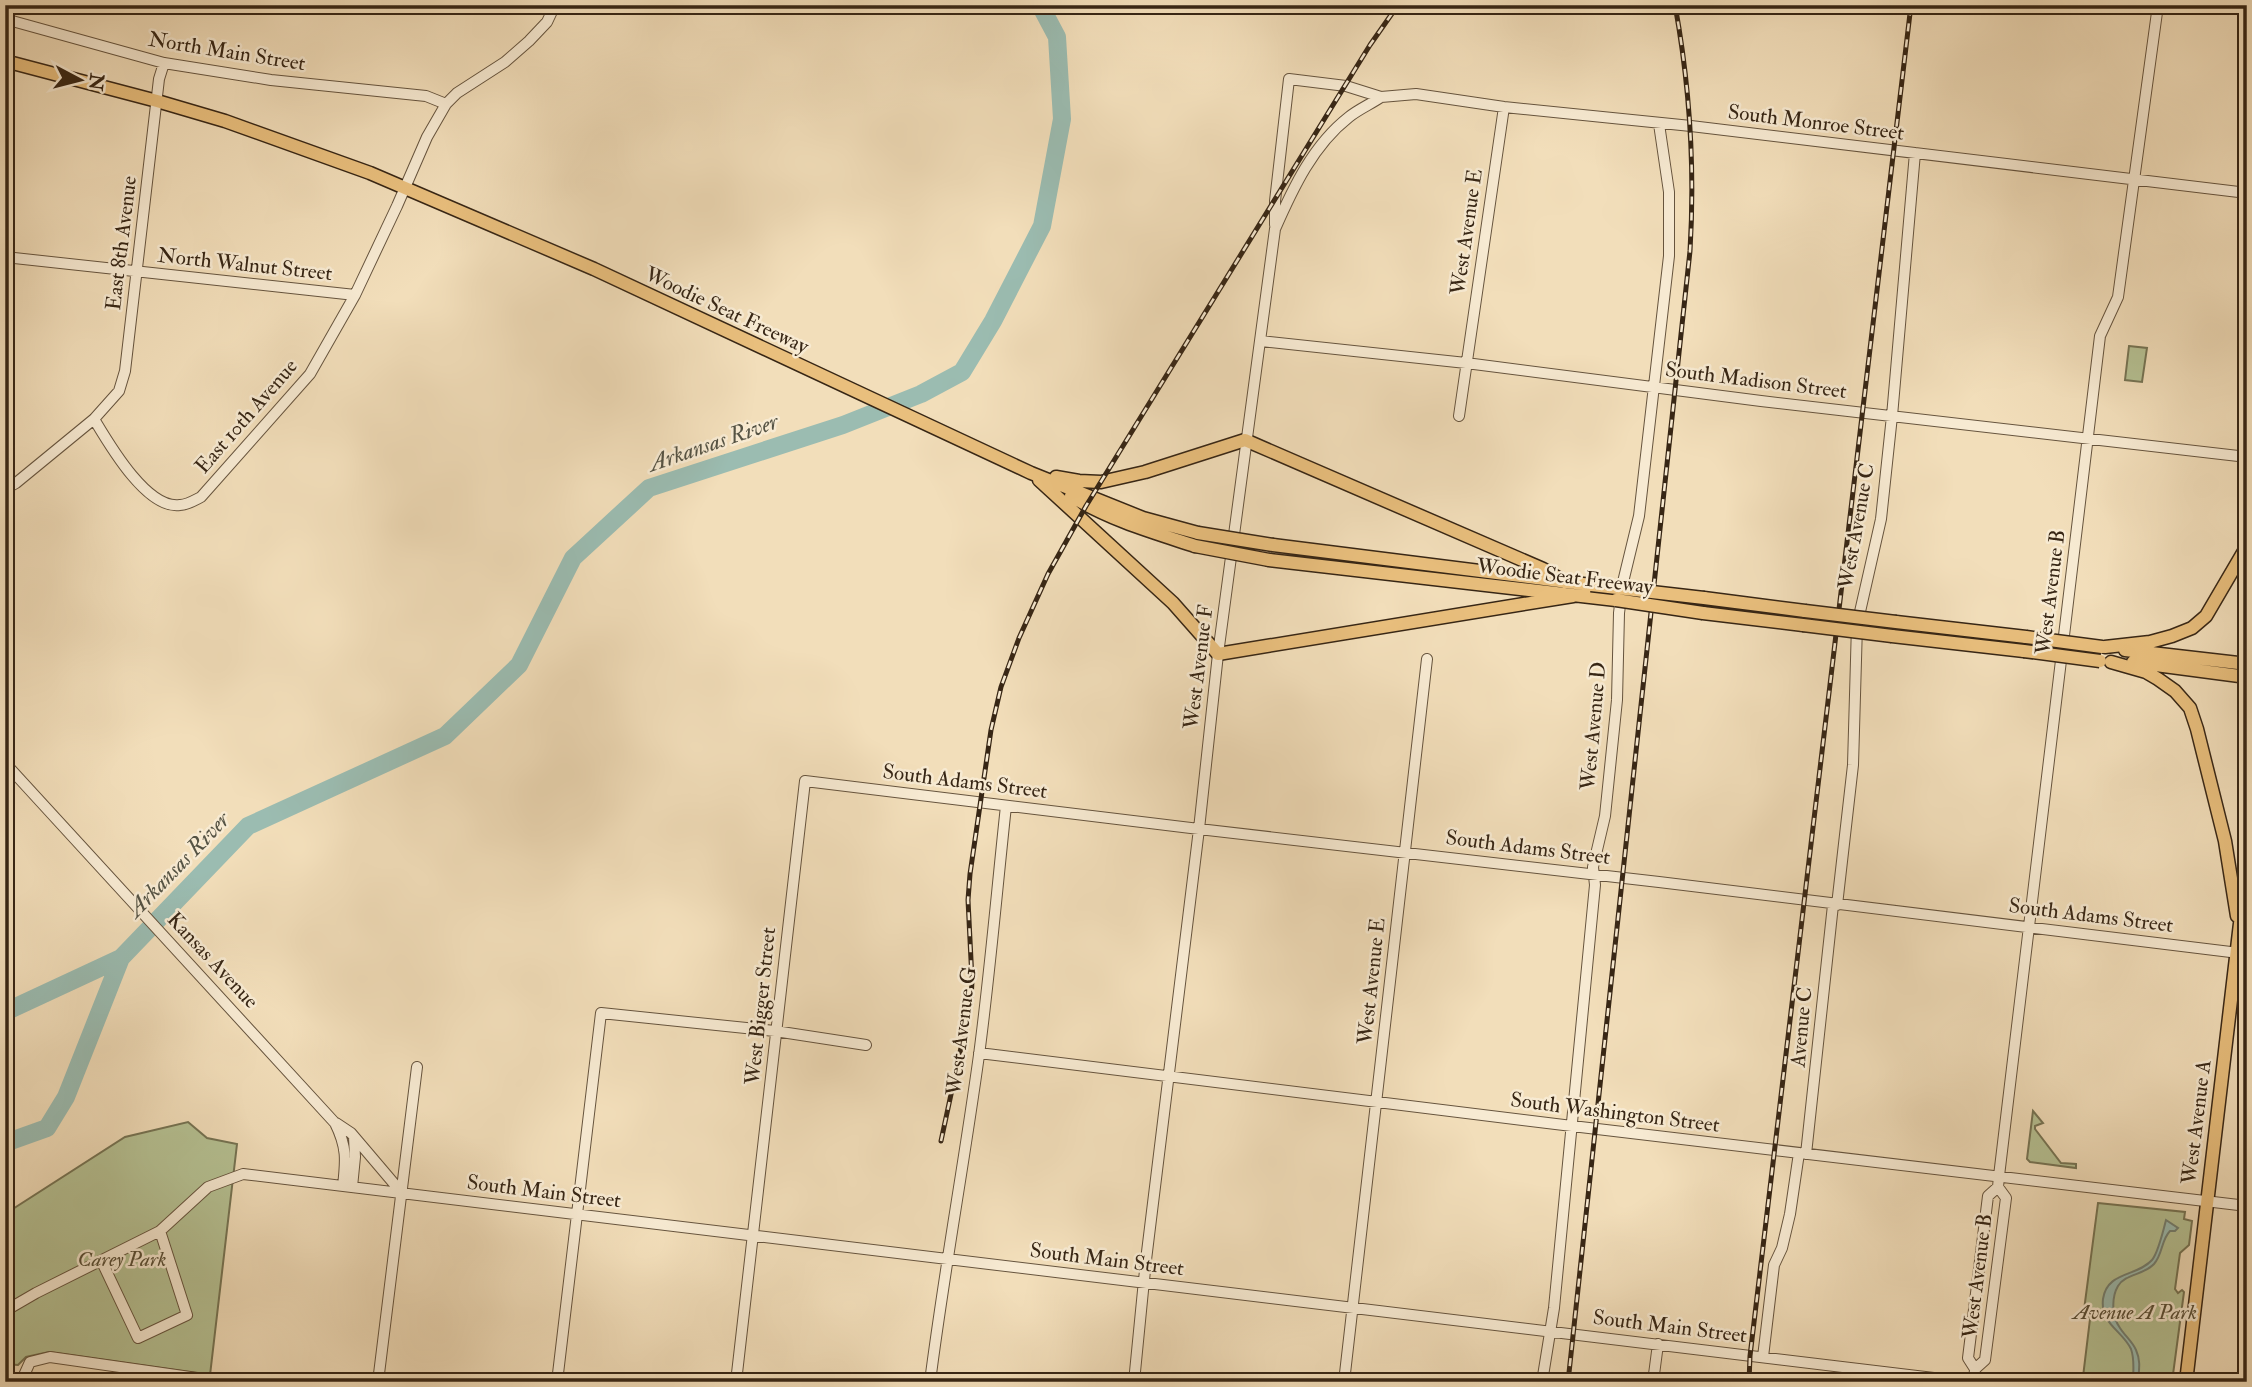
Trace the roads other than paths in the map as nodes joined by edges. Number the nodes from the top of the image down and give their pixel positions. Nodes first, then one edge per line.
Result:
1 (555, 5) edge
2 (2158, 5) edge
3 (5, 19) edge
4 (5, 61) edge
5 (164, 63) junction
6 (1381, 97) junction
7 (157, 101) junction
8 (446, 104) junction
9 (1504, 107) junction
10 (1659, 124) junction
11 (1915, 153) junction
12 (2134, 178) junction
13 (405, 188) junction
14 (2247, 193) edge
15 (1275, 229) junction
16 (5, 257) edge
17 (136, 273) junction
18 (355, 295) junction
19 (1261, 341) junction
20 (1466, 363) junction
21 (1655, 388) junction
22 (1459, 416) dead end
23 (1892, 416) junction
24 (94, 419) junction
25 (2088, 438) junction
26 (1245, 440) junction
27 (2247, 457) edge
28 (1031, 473) junction
29 (5, 489) edge
30 (1197, 539) junction
31 (2247, 546) edge
32 (1565, 582) junction
33 (1591, 591) junction
34 (1573, 596) junction
35 (2103, 647) junction
36 (1218, 654) junction
37 (1427, 659) dead end
38 (2105, 661) junction
39 (2247, 664) edge
40 (2232, 668) junction
41 (2247, 677) edge
42 (7, 764) edge
43 (805, 781) joint
44 (1006, 806) junction
45 (1199, 829) junction
46 (1404, 852) junction
47 (2247, 868) edge
48 (1594, 875) junction
49 (2246, 900) edge
50 (1835, 905) junction
51 (2029, 927) junction
52 (2239, 932) junction
53 (2242, 953) edge
54 (775, 1031) junction
55 (866, 1045) dead end
56 (979, 1053) junction
57 (417, 1068) dead end
58 (1169, 1076) junction
59 (1376, 1102) junction
60 (335, 1123) junction
61 (1572, 1126) junction
62 (354, 1137) junction
63 (1803, 1153) junction
64 (1999, 1176) junction
65 (347, 1187) junction
66 (1998, 1187) junction
67 (402, 1194) junction
68 (2206, 1201) junction
69 (2247, 1206) edge
70 (577, 1214) junction
71 (160, 1231) junction
72 (753, 1236) junction
73 (948, 1260) junction
74 (102, 1262) junction
75 (1144, 1283) junction
76 (1353, 1307) junction
77 (5, 1311) edge
78 (1550, 1331) junction
79 (1658, 1345) junction
80 (1763, 1357) junction
81 (1975, 1369) junction
82 (199, 1380) edge
83 (21, 1382) edge
84 (225, 1382) edge
85 (378, 1382) edge
86 (557, 1382) edge
87 (736, 1382) edge
88 (930, 1382) edge
89 (1134, 1382) edge
90 (1344, 1382) edge
91 (1542, 1382) edge
92 (1653, 1382) edge
93 (1967, 1382) edge
94 (1974, 1382) edge
95 (2186, 1382) edge

1 - 8 street
2 - 12 street, West Avenue B
3 - 5 street, North Main Street
4 - 7 main road
5 - 7 street, East 8th Avenue
5 - 8 street, North Main Street
6 - 9 street, South Monroe Street
6 - 15 street, West Avenue F
6 - 15 street
7 - 13 main road
7 - 17 street, East 8th Avenue
8 - 13 street, East 10th Avenue
9 - 10 street, South Monroe Street
9 - 20 street, West Avenue E
10 - 11 street, South Monroe Street
10 - 21 street, West Avenue D
11 - 12 street, South Monroe Street
11 - 23 street, West Avenue C
12 - 14 street, South Monroe Street
12 - 25 street, West Avenue B
13 - 18 street, East 10th Avenue
13 - 28 main road, Woodie Seat Freeway
15 - 19 street, West Avenue F
16 - 17 street, North Walnut Street
17 - 18 street, North Walnut Street
17 - 24 street, East 8th Avenue
18 - 24 street, East 10th Avenue
19 - 20 street, South Madison Street
19 - 26 street, West Avenue F
20 - 21 street, South Madison Street
20 - 22 street, West Avenue E
21 - 23 street, South Madison Street
21 - 48 street, West Avenue D
23 - 25 street, South Madison Street
23 - 50 street, West Avenue C
24 - 29 street, East 8th Avenue
25 - 27 street, South Madison Street
25 - 51 street, West Avenue B
26 - 28 main road
26 - 32 main road
26 - 36 street, West Avenue F
28 - 30 main road, Woodie Seat Freeway
28 - 36 main road
30 - 32 main road, Woodie Seat Freeway, bridge
30 - 34 main road, Woodie Seat Freeway, bridge
31 - 35 main road
32 - 33 main road, Woodie Seat Freeway
33 - 34 main road, Woodie Seat Freeway
33 - 35 main road, Woodie Seat Freeway, bridge
33 - 38 main road, Woodie Seat Freeway, bridge
34 - 36 main road
35 - 40 main road
36 - 45 street, West Avenue F
37 - 46 street, West Avenue E
38 - 40 main road
38 - 52 main road
39 - 40 main road
40 - 41 main road
42 - 60 street, Kansas Avenue
43 - 44 street, South Adams Street
43 - 54 street, West Bigger Street
44 - 45 street, South Adams Street
44 - 56 street, West Avenue G
45 - 46 street, South Adams Street
45 - 58 street, West Avenue F
46 - 48 street, South Adams Street
46 - 59 street, West Avenue E
47 - 49 street, West Avenue A
48 - 50 street, South Adams Street
48 - 61 street, West Avenue D
49 - 52 main road, West Avenue A
50 - 51 street, South Adams Street
50 - 63 street, Avenue C
51 - 53 street, South Adams Street
51 - 64 street, West Avenue B
52 - 53 main road, West Avenue A
53 - 68 main road, West Avenue A
54 - 55 street
54 - 70 street
54 - 72 street, West Bigger Street
56 - 58 street, South Washington Street
56 - 73 street, West Avenue G
57 - 67 street
58 - 59 street, South Washington Street
58 - 75 street, West Avenue F
59 - 61 street, South Washington Street
59 - 76 street, West Avenue E
60 - 62 street
60 - 65 street
61 - 63 street, South Washington Street
61 - 78 street, West Avenue D
62 - 65 street
62 - 67 street
63 - 64 street, South Washington Street
63 - 80 street, Avenue C
64 - 66 street, West Avenue B
64 - 68 street, South Washington Street
65 - 67 street, South Main Street
65 - 71 street, South Main Street
66 - 81 street, West Avenue B
66 - 81 street, West Avenue B
67 - 70 street, South Main Street
67 - 85 street
68 - 69 street, South Washington Street
68 - 95 main road, West Avenue A
70 - 72 street, South Main Street
70 - 86 street
71 - 74 street
71 - 74 street
72 - 73 street, South Main Street
72 - 87 street, West Bigger Street
73 - 75 street, South Main Street
73 - 88 street, West Avenue G
74 - 77 street
75 - 76 street, South Main Street
75 - 89 street, West Avenue F
76 - 78 street, South Main Street
76 - 90 street, West Avenue E
78 - 79 street, South Main Street
78 - 91 street, West Avenue D
79 - 80 street, South Main Street
79 - 92 street
80 - 93 street, South Main Street
81 - 94 street, West Avenue B
82 - 83 street
82 - 84 street

